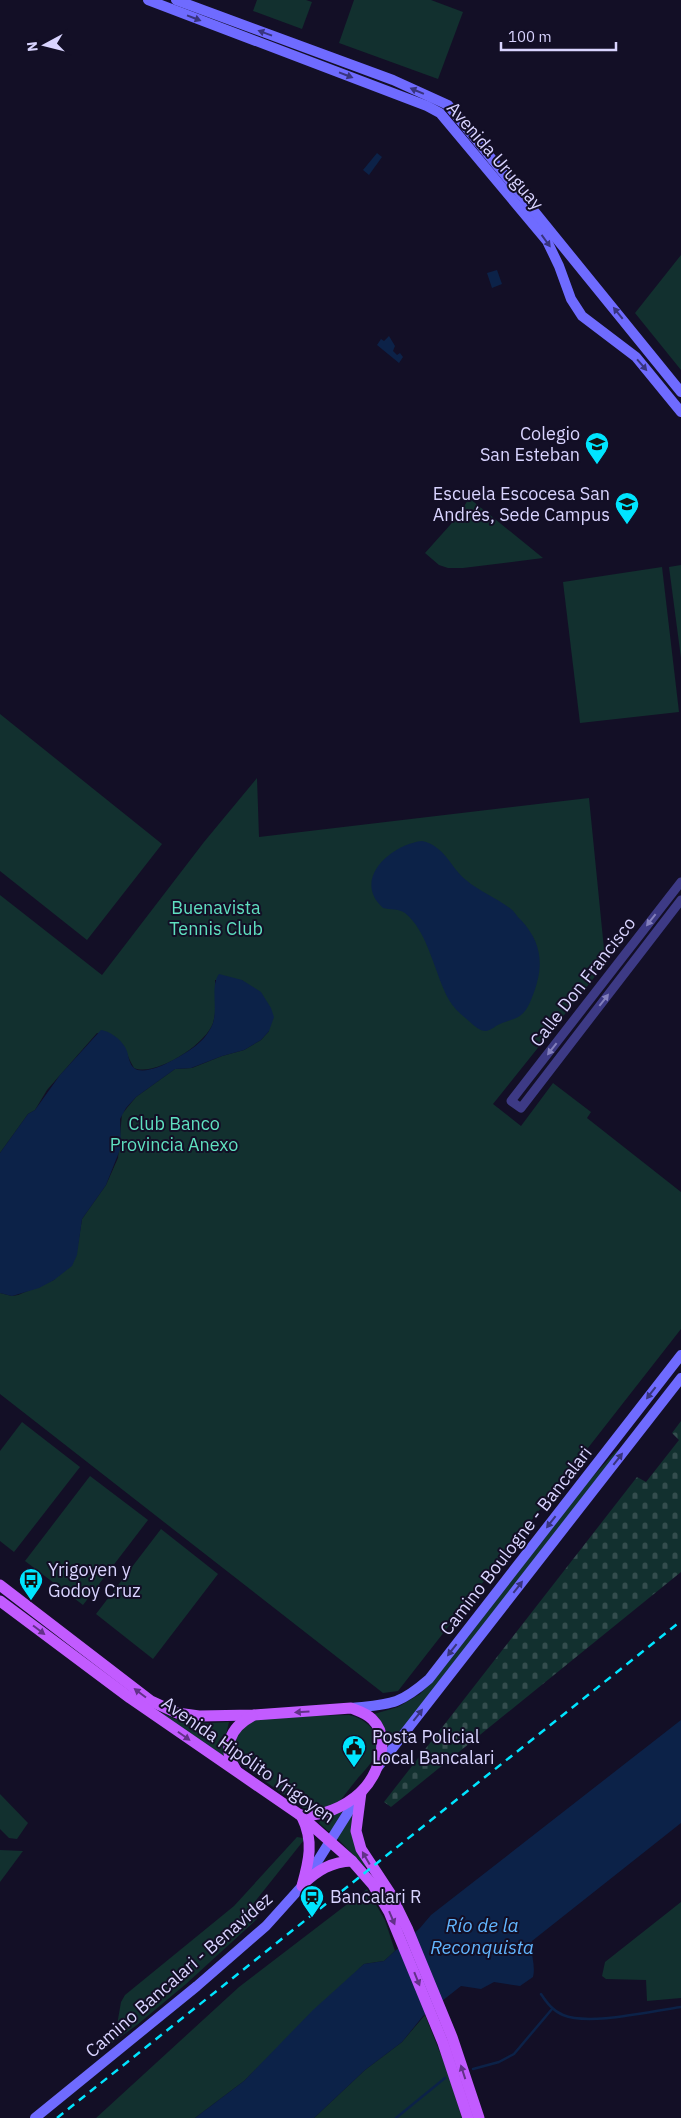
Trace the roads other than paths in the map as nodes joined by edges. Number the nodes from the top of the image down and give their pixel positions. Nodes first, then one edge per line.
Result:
1 (148, 0) edge
2 (176, 0) edge
3 (681, 392) edge
4 (681, 412) edge
5 (681, 882) edge
6 (681, 900) edge
7 (681, 1355) edge
8 (681, 1378) edge
9 (0, 1585) edge
10 (0, 1601) edge
11 (351, 1708) junction
12 (253, 1715) junction
13 (378, 1768) junction
14 (239, 1774) junction
15 (361, 1792) junction
16 (300, 1815) junction
17 (330, 1839) junction
18 (352, 1860) junction
19 (302, 1886) junction
20 (404, 1933) junction
21 (439, 2018) junction
22 (35, 2118) edge
23 (468, 2118) edge
24 (478, 2118) edge

1 -> 4 main road, Avenida Uruguay
3 -> 2 main road, Avenida Uruguay
5 -> 6 street, Calle Don Francisco
7 -> 11 main road, Camino Boulogne - Bancalari
13 -> 8 main road, Camino Boulogne - Bancalari
12 -> 9 main road, Avenida Hipólito Yrigoyen
10 -> 14 main road, Avenida Hipólito Yrigoyen
11 -> 12 main road
11 - 13 main road
12 - 14 main road
13 - 15 main road
14 - 16 main road, Avenida Hipólito Yrigoyen
15 - 16 main road
15 - 17 main road, Camino Bancalari - Benavídez
20 -> 15 main road, Avenida Hipólito Yrigoyen
16 - 17 main road, Avenida Hipólito Yrigoyen
16 - 19 main road
17 - 18 main road, Avenida Hipólito Yrigoyen
17 - 19 main road, Camino Bancalari - Benavídez
18 - 19 main road
18 -> 20 main road, Avenida Hipólito Yrigoyen
19 - 22 main road, Camino Bancalari - Benavídez
20 - 21 main road, Avenida Hipólito Yrigoyen
21 - 23 main road
24 -> 21 main road

